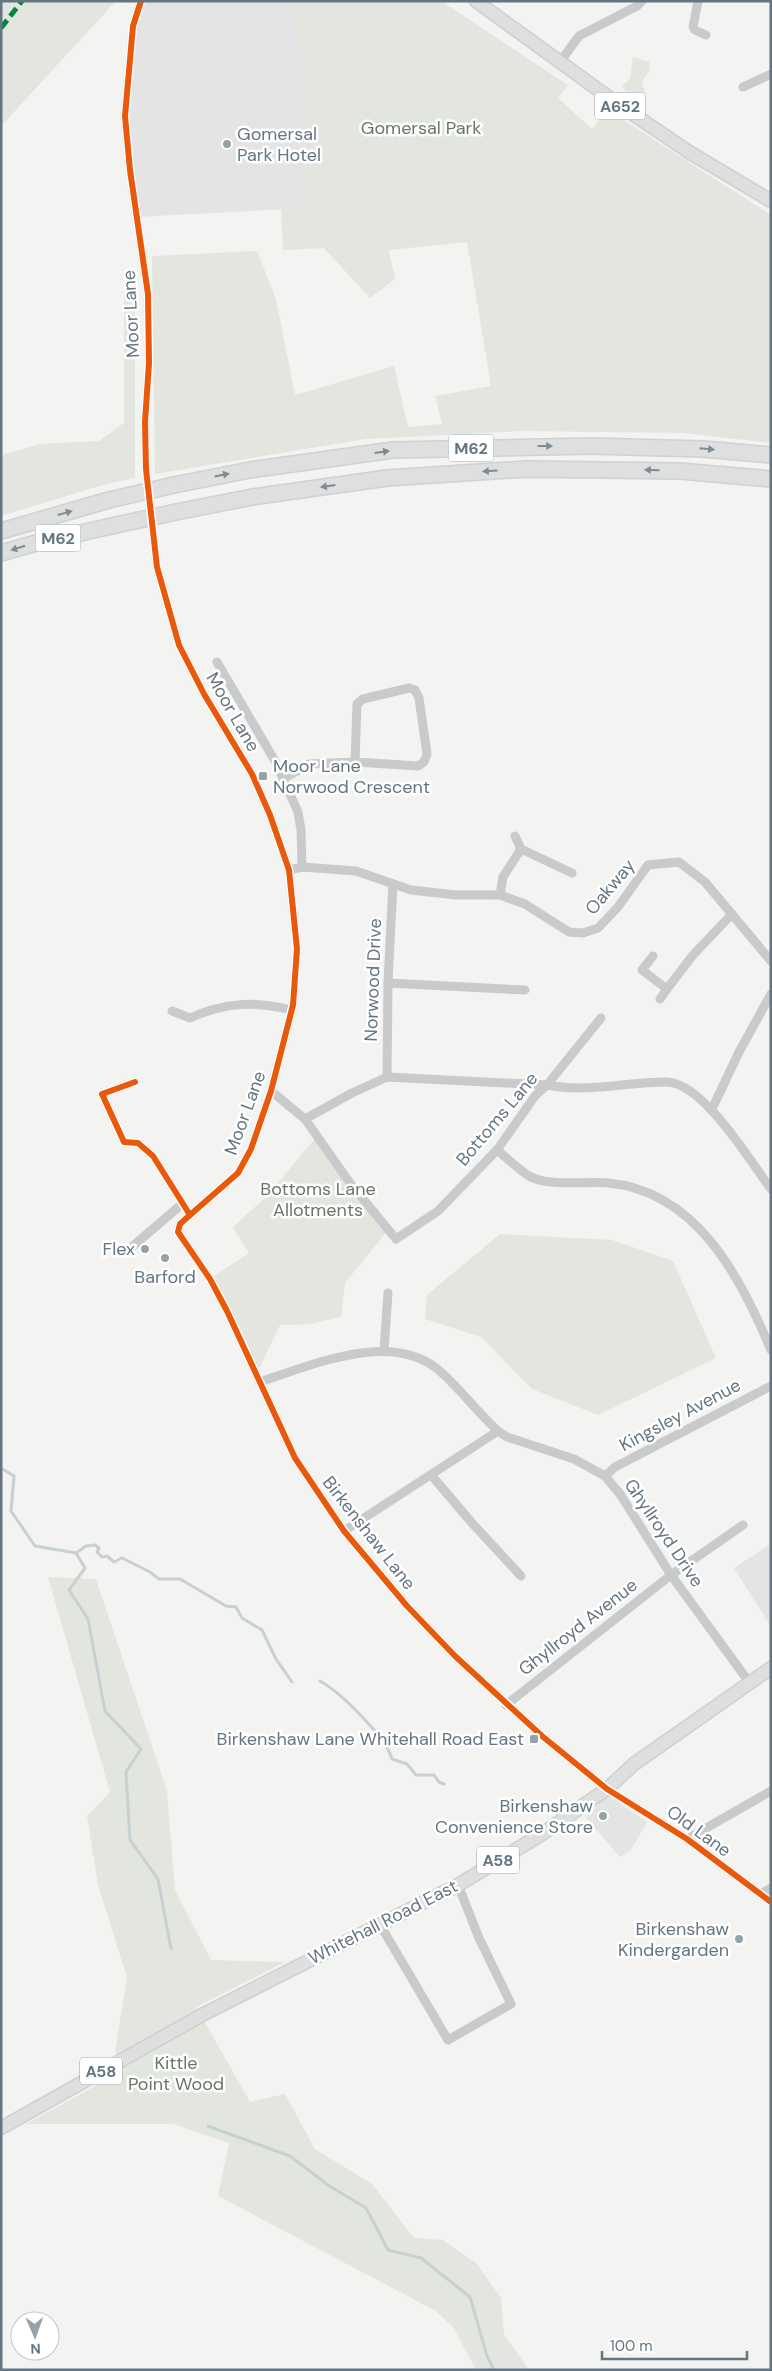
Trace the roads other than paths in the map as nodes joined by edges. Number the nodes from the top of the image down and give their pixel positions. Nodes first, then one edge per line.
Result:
1 (141, 1) edge
2 (476, 1) edge
3 (642, 1) edge
4 (698, 1) edge
5 (706, 35) dead end
6 (560, 62) junction
7 (771, 74) edge
8 (743, 86) dead end
9 (771, 201) edge
10 (771, 456) edge
11 (771, 479) edge
12 (1, 531) edge
13 (1, 553) edge
14 (218, 662) dead end
15 (355, 762) junction
16 (283, 779) junction
17 (515, 836) dead end
18 (521, 849) junction
19 (302, 866) junction
20 (289, 870) junction
21 (572, 873) dead end
22 (393, 884) junction
23 (500, 895) junction
24 (732, 914) junction
25 (653, 956) dead end
26 (771, 961) edge
27 (388, 983) junction
28 (667, 989) junction
29 (525, 990) dead end
30 (771, 994) edge
31 (660, 1000) dead end
32 (292, 1010) junction
33 (172, 1011) dead end
34 (601, 1018) dead end
35 (387, 1077) junction
36 (135, 1082) dead end
37 (547, 1085) junction
38 (271, 1091) junction
39 (712, 1109) junction
40 (305, 1119) junction
41 (497, 1150) junction
42 (771, 1189) edge
43 (182, 1204) junction
44 (190, 1215) junction
45 (126, 1252) dead end
46 (388, 1293) dead end
47 (384, 1350) junction
48 (771, 1350) edge
49 (259, 1382) junction
50 (771, 1386) edge
51 (498, 1431) junction
52 (432, 1476) junction
53 (605, 1476) junction
54 (743, 1525) dead end
55 (344, 1531) junction
56 (671, 1575) junction
57 (521, 1576) dead end
58 (771, 1668) edge
59 (749, 1682) junction
60 (506, 1705) junction
61 (607, 1789) junction
62 (771, 1791) edge
63 (687, 1840) junction
64 (458, 1885) junction
65 (771, 1888) edge
66 (761, 1894) junction
67 (771, 1902) edge
68 (379, 1923) junction
69 (1, 2128) edge

1 - 20 street, Moor Lane
2 - 6 main road, A652
3 - 6 street
4 - 5 street
6 - 9 main road, A652
7 - 8 street
12 -> 10 highway, M62, bridge
11 -> 13 highway, M62, bridge
14 - 16 street, Moor Lane
15 - 15 street
15 - 16 street
16 - 19 street, Moor Lane
17 - 18 street
18 - 21 street
18 - 23 street
19 - 20 street
19 - 22 street, Oakway
20 - 32 street, Moor Lane
22 - 23 street, Oakway
22 - 27 street, Norwood Drive
23 - 24 street, Oakway
24 - 26 street, Oakway
24 - 28 street
25 - 28 street
27 - 29 street
27 - 35 street, Norwood Drive
28 - 31 street
30 - 39 street
32 - 33 street
32 - 38 street, Moor Lane
34 - 37 street, Bottoms Lane
35 - 37 street
35 - 40 street
36 - 43 street
37 - 39 street
37 - 41 street, Bottoms Lane
38 - 40 street, Bottoms Lane
38 - 44 street, Moor Lane
39 - 42 street
40 - 41 street, Bottoms Lane
41 - 48 street
43 - 44 street
43 - 45 street
44 - 49 street, Birkenshaw Lane
46 - 47 street
47 - 49 street
47 - 51 street
49 - 55 street, Birkenshaw Lane
50 - 53 street, Kingsley Avenue
51 - 52 street
51 - 53 street, Ghyllroyd Drive
52 - 55 street
52 - 57 street
53 - 56 street, Ghyllroyd Drive
54 - 56 street, Ghyllroyd Avenue
55 - 60 street, Birkenshaw Lane
56 - 59 street, Ghyllroyd Drive
56 - 60 street, Ghyllroyd Avenue
58 - 59 main road, Whitehall Road East / A58
59 - 61 main road, Whitehall Road East / A58
60 - 61 street, Birkenshaw Lane
61 - 63 street, Old Lane
61 - 64 main road, Whitehall Road East / A58
62 - 63 street
63 - 66 street, Old Lane
64 - 68 main road, Whitehall Road East / A58
64 - 68 street
65 - 66 street
66 - 67 street, Old Lane
68 - 69 main road, Whitehall Road East / A58

